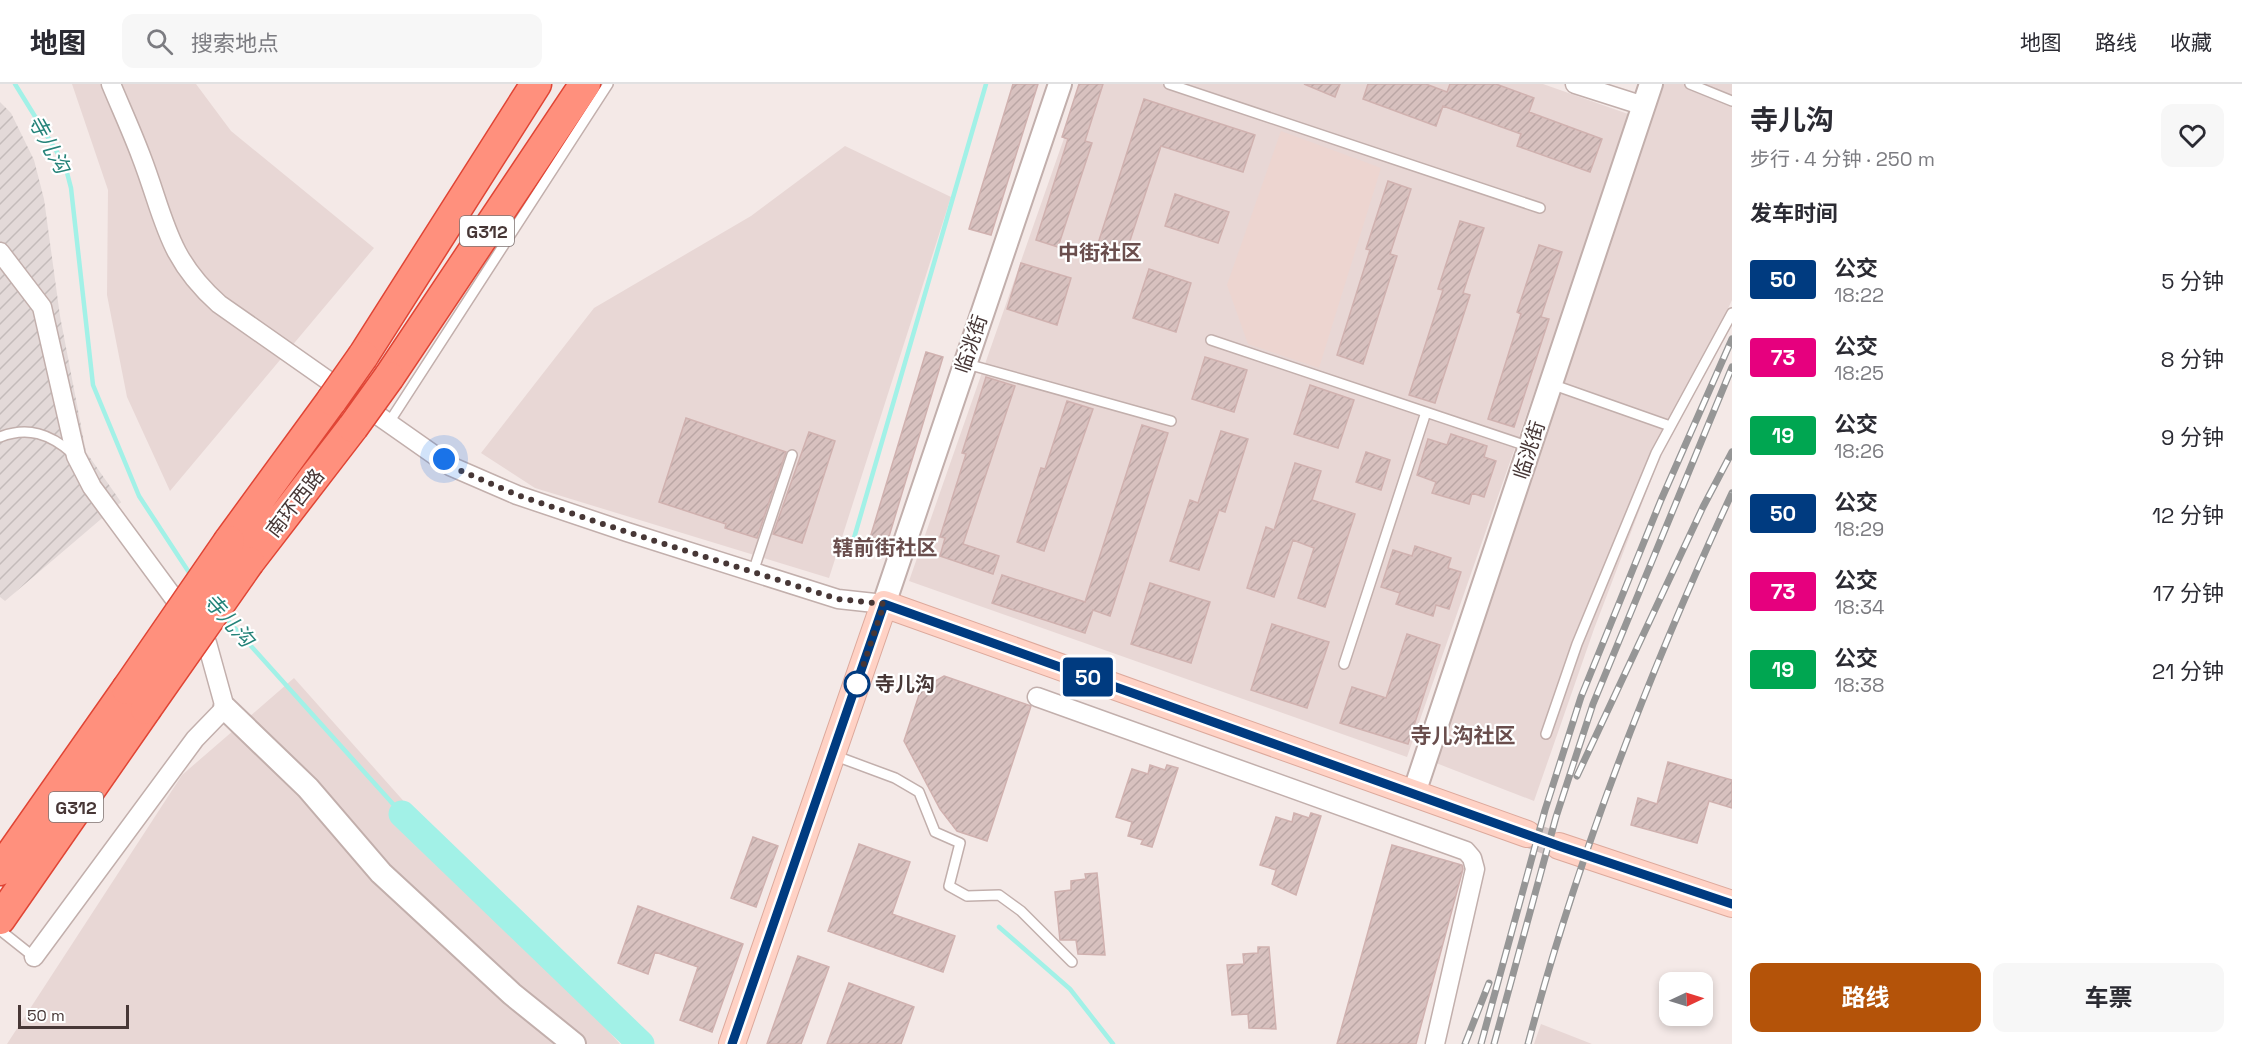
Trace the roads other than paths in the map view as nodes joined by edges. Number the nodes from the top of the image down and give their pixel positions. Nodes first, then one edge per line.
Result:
1 (111, 84) edge
2 (536, 84) edge
3 (585, 84) edge
4 (608, 84) edge
5 (1060, 84) edge
6 (1169, 84) edge
7 (1575, 84) edge
8 (1651, 84) edge
9 (1690, 84) edge
10 (1732, 101) edge
11 (1644, 106) junction
12 (1540, 208) dead end
13 (0, 252) edge
14 (1732, 314) edge
15 (1211, 340) dead end
16 (965, 363) junction
17 (1551, 384) junction
18 (1426, 412) junction
19 (1171, 421) dead end
20 (388, 424) junction
21 (1670, 426) junction
22 (0, 437) edge
23 (1530, 447) junction
24 (792, 455) dead end
25 (76, 456) junction
26 (239, 551) junction
27 (753, 572) junction
28 (884, 604) junction
29 (1344, 664) dead end
30 (1038, 697) dead end
31 (136, 699) junction
32 (225, 708) junction
33 (1546, 734) dead end
34 (833, 755) junction
35 (1414, 794) junction
36 (1527, 834) tunnel mouth
37 (1559, 846) tunnel mouth
38 (0, 870) edge
39 (1732, 904) edge
40 (3, 918) edge
41 (34, 957) joint
42 (1072, 962) dead end
43 (574, 1044) edge
44 (732, 1044) edge
45 (1435, 1044) edge

1 - 20 street
2 - 26 highway, 南环西路 / G312, bridge
3 - 26 highway, 南环西路 / G312, bridge
4 - 20 lane
5 - 16 street, 临洮街
6 - 12 lane
7 - 11 street
8 - 11 street, 临洮街
9 - 10 lane
11 - 17 street, 临洮街
13 - 25 street
14 - 21 lane
15 - 18 lane
16 - 19 lane
16 - 28 street, 临洮街
17 - 21 lane
17 - 23 street, 临洮街
18 - 23 lane
18 - 29 lane
20 - 27 street
21 - 33 lane
22 - 25 lane
23 - 35 street, 临洮街
24 - 27 lane
25 - 32 street
26 - 31 highway, 南环西路 / G312, bridge
27 - 28 street
28 - 34 main road
28 - 35 main road
30 - 45 street
31 - 38 highway, 南环西路 / G312
31 - 40 highway, 南环西路 / G312
32 - 41 street
32 - 43 street
34 - 42 lane
34 - 44 main road
35 - 36 main road
37 - 39 main road
40 - 41 lane

